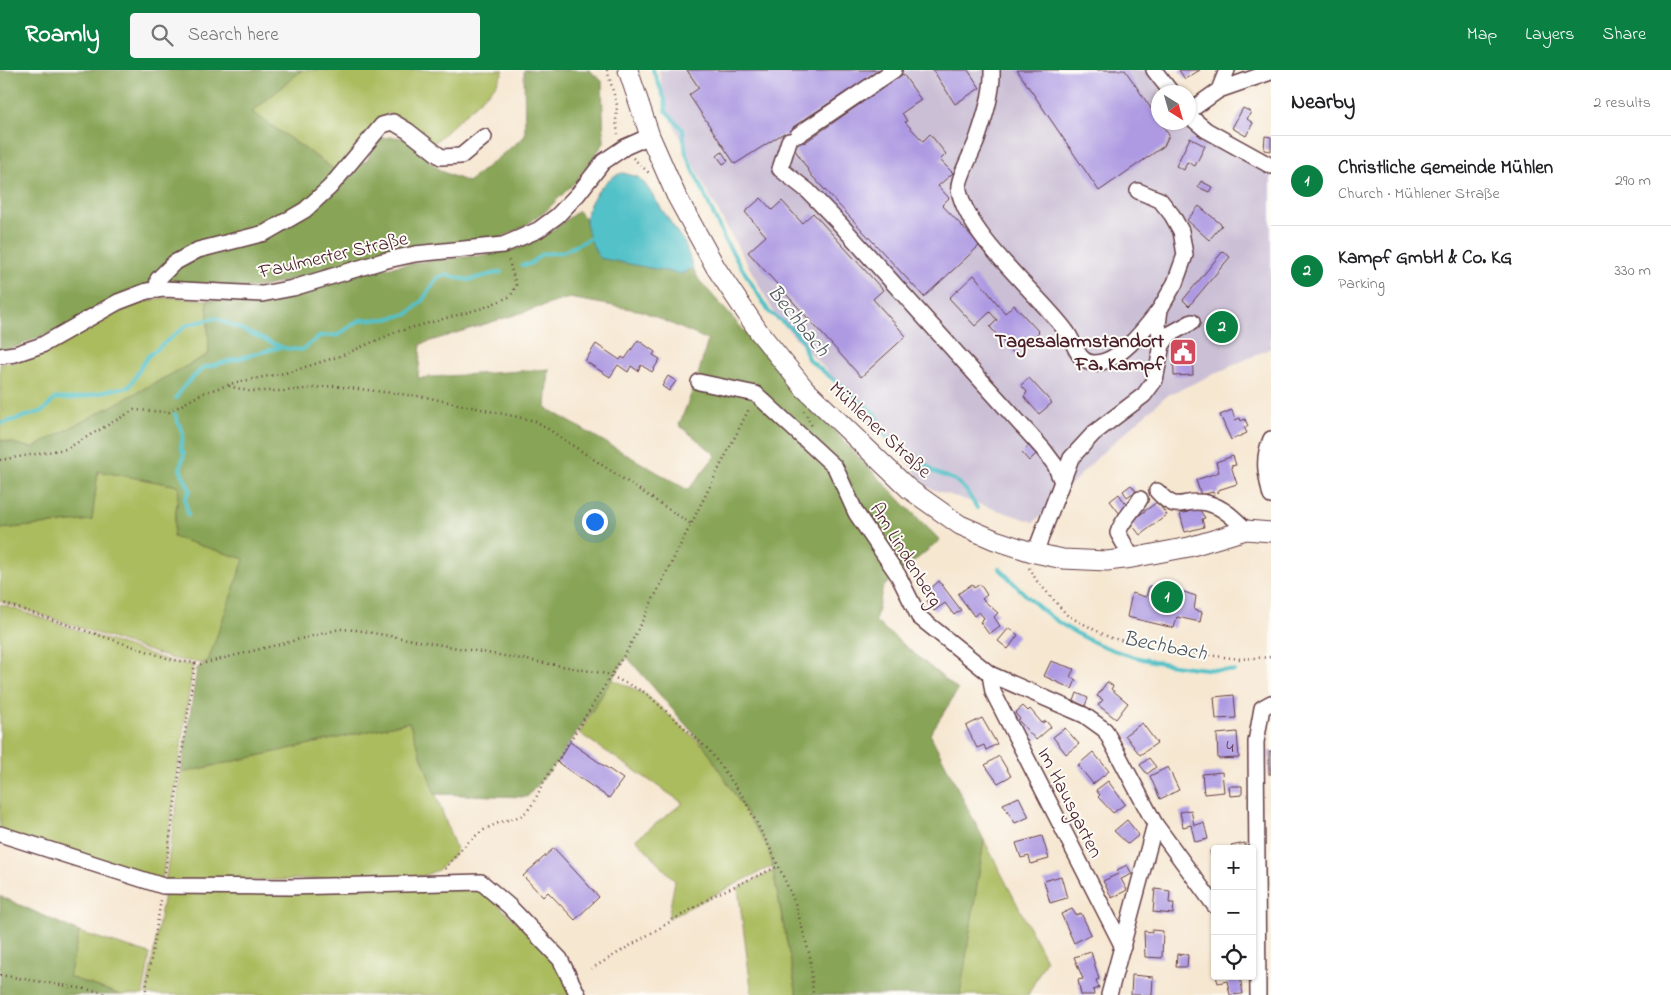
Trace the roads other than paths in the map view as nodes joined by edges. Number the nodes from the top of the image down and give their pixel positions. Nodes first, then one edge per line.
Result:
1 (628, 70) edge
2 (894, 70) edge
3 (992, 70) edge
4 (1154, 70) edge
5 (1227, 70) edge
6 (1271, 72) edge
7 (1166, 85) edge
8 (1219, 90) junction
9 (1196, 107) edge
10 (1196, 121) edge
11 (650, 136) junction
12 (484, 137) dead end
13 (1271, 166) edge
14 (1138, 192) dead end
15 (157, 290) junction
16 (1160, 309) junction
17 (1192, 322) dead end
18 (1162, 346) junction
19 (0, 356) edge
20 (699, 382) dead end
21 (1269, 447) edge
22 (1062, 482) junction
23 (1156, 491) dead end
24 (1271, 496) edge
25 (1140, 499) dead end
26 (1246, 530) junction
27 (1271, 532) edge
28 (1132, 558) junction
29 (1028, 559) junction
30 (990, 674) junction
31 (1271, 703) edge
32 (1155, 824) junction
33 (0, 834) edge
34 (1211, 901) edge
35 (1123, 947) junction
36 (1261, 967) edge
37 (578, 995) edge
38 (1109, 995) edge
39 (1258, 995) edge

1 - 11 main road, Mühlener Straße
2 - 22 street
3 - 16 street
4 - 7 street
5 - 8 street
6 - 8 street
8 - 9 street
10 - 13 street
11 - 15 street, Faulmerter Straße
11 - 29 main road, Mühlener Straße
12 - 15 street
14 - 16 street
15 - 19 street, Faulmerter Straße
16 - 18 street
17 - 18 street
18 - 22 street
20 - 30 street, Am Lindenberg
21 - 24 street
22 - 29 street
23 - 26 street
25 - 28 street
26 - 27 main road, Mühlener Straße
26 - 28 main road, Mühlener Straße
28 - 29 main road, Mühlener Straße
30 - 32 street, Am Lindenberg
30 - 35 street, Im Hausgarten
31 - 36 street
32 - 34 street, Am Lindenberg
32 - 35 street
33 - 37 street
35 - 38 street
36 - 39 street

